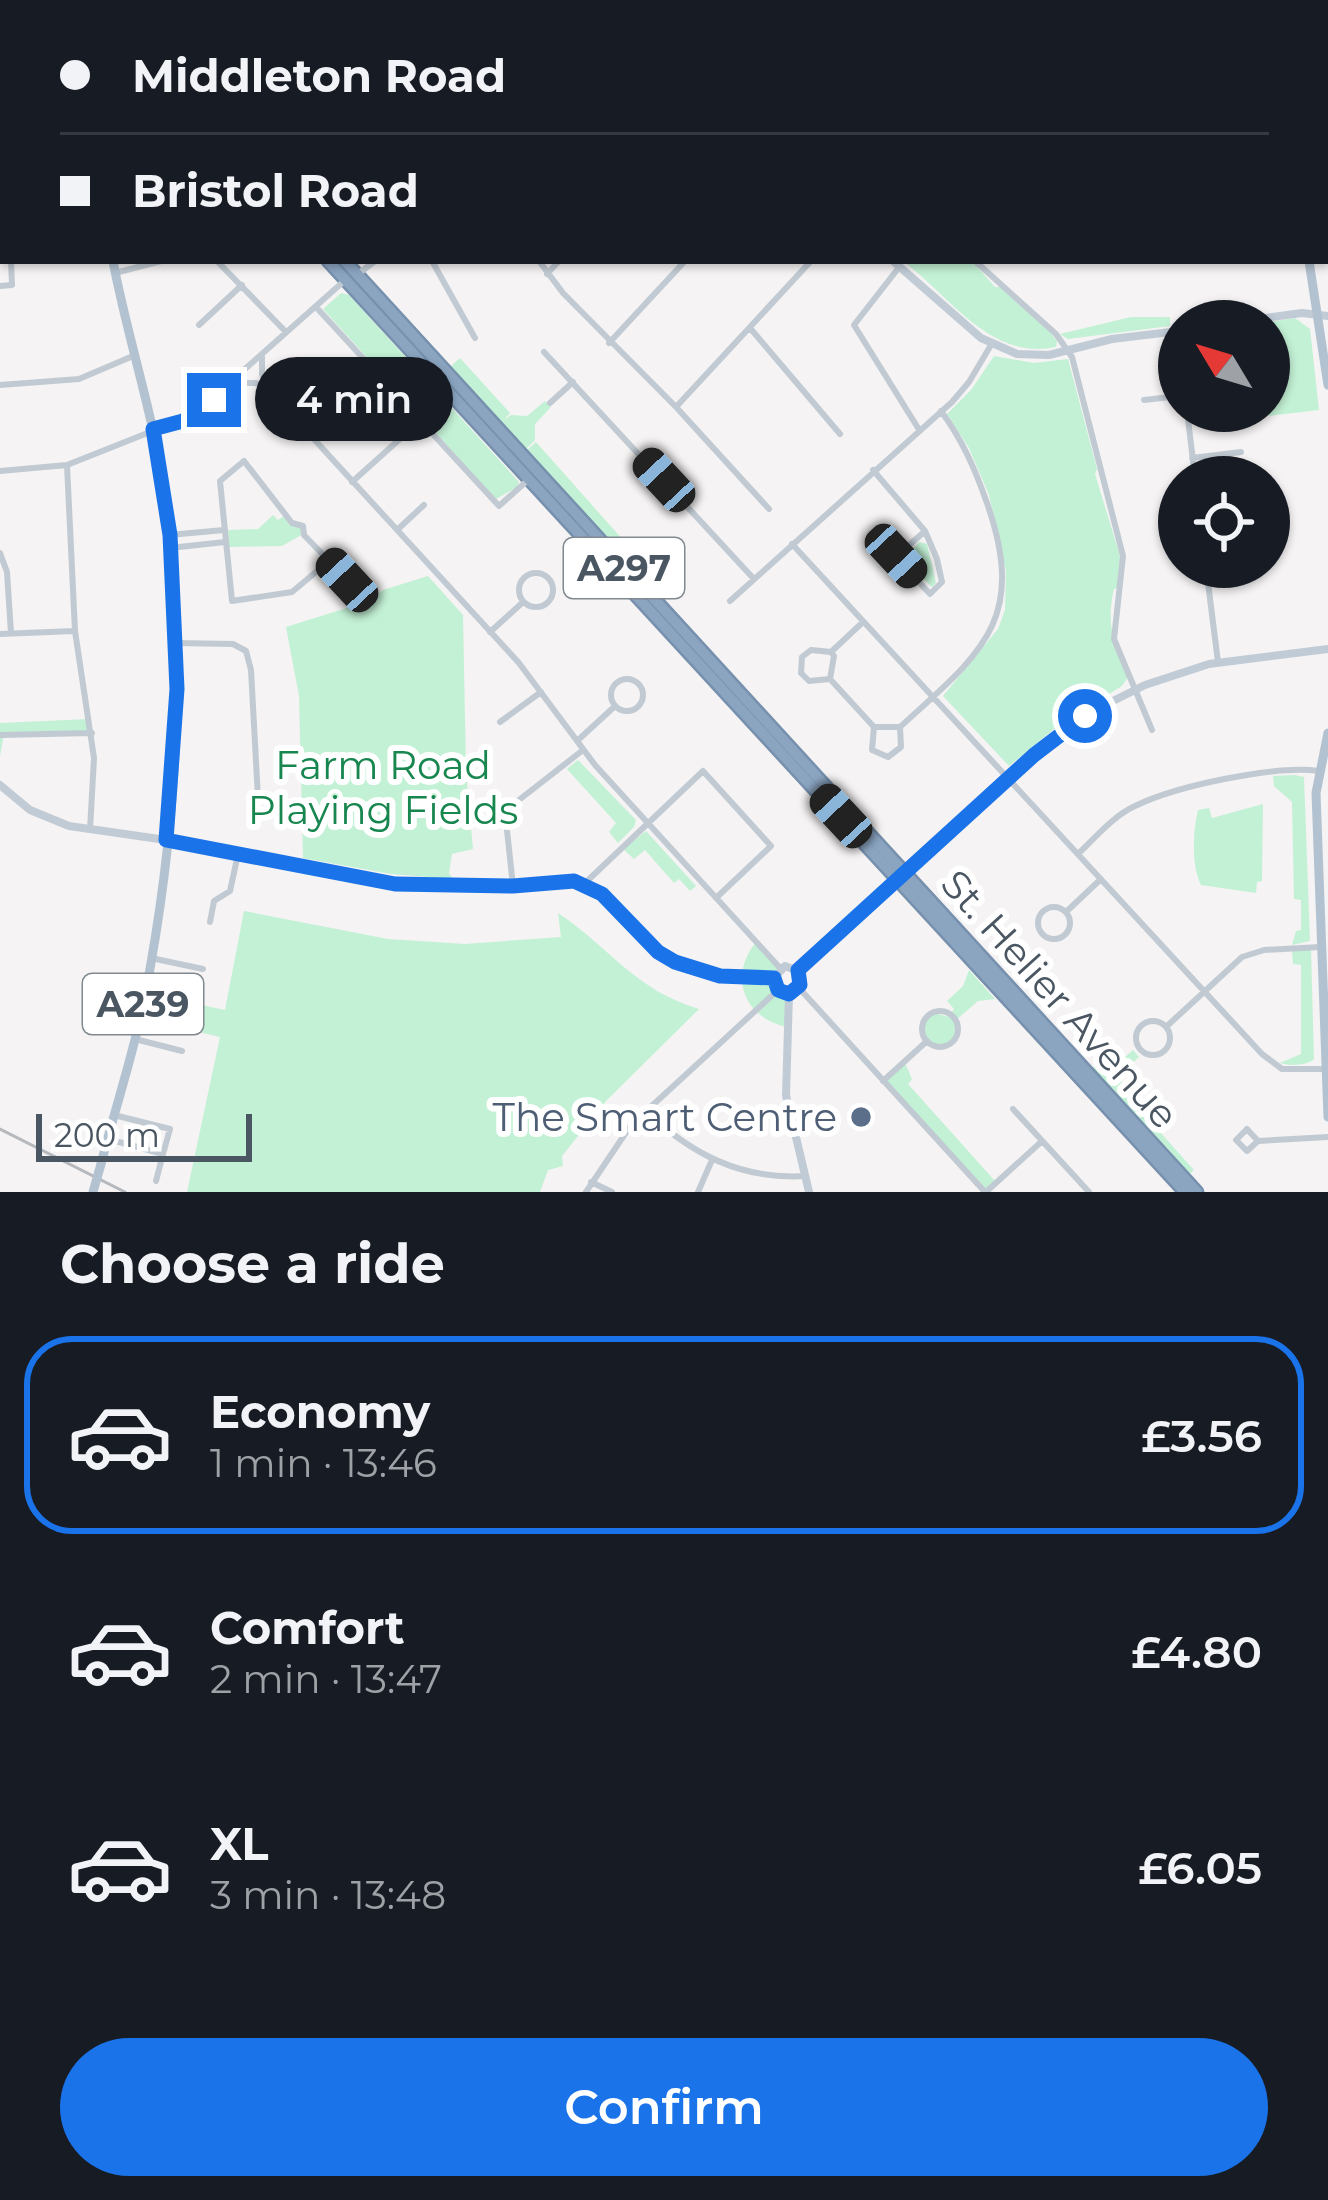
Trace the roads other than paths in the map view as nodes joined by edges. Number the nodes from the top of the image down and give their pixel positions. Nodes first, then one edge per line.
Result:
1 (11, 264) edge
2 (114, 264) edge
3 (151, 264) edge
4 (221, 264) edge
5 (332, 264) edge
6 (347, 264) edge
7 (371, 264) edge
8 (434, 264) edge
9 (541, 264) edge
10 (556, 264) edge
11 (682, 264) edge
12 (808, 264) edge
13 (896, 264) edge
14 (978, 264) edge
15 (1310, 264) edge
16 (116, 274) junction
17 (547, 274) junction
18 (352, 277) junction
19 (242, 284) junction
20 (0, 286) edge
21 (316, 307) junction
22 (1290, 315) edge
23 (1324, 316) edge
24 (199, 325) dead end
25 (750, 328) junction
26 (287, 333) junction
27 (1158, 334) edge
28 (476, 338) dead end
29 (609, 343) junction
30 (992, 345) junction
31 (1068, 350) junction
32 (544, 352) dead end
33 (133, 356) junction
34 (262, 356) junction
35 (573, 382) junction
36 (232, 383) junction
37 (0, 385) edge
38 (1328, 385) edge
39 (268, 391) junction
40 (1158, 398) edge
41 (1144, 400) dead end
42 (329, 401) dead end
43 (550, 403) dead end
44 (676, 407) junction
45 (940, 411) junction
46 (421, 420) junction
47 (302, 426) junction
48 (918, 428) junction
49 (153, 429) junction
50 (840, 434) dead end
51 (1241, 452) dead end
52 (1208, 456) edge
53 (67, 465) junction
54 (873, 470) junction
55 (0, 471) edge
56 (530, 478) junction
57 (352, 482) junction
58 (424, 505) dead end
59 (769, 509) dead end
60 (224, 530) junction
61 (397, 530) junction
62 (925, 531) junction
63 (170, 541) junction
64 (225, 542) junction
65 (792, 544) junction
66 (0, 553) edge
67 (329, 561) junction
68 (754, 578) junction
69 (1209, 588) edge
70 (364, 600) dead end
71 (730, 601) dead end
72 (522, 603) junction
73 (864, 621) junction
74 (75, 631) junction
75 (490, 632) junction
76 (11, 633) junction
77 (0, 634) edge
78 (175, 643) junction
79 (1328, 649) edge
80 (831, 652) junction
81 (1218, 662) junction
82 (830, 679) junction
83 (1134, 689) junction
84 (541, 692) junction
85 (934, 696) junction
86 (614, 707) junction
87 (500, 722) dead end
88 (874, 727) junction
89 (900, 727) junction
90 (1152, 730) dead end
91 (92, 733) junction
92 (1328, 733) edge
93 (0, 736) edge
94 (577, 741) junction
95 (583, 750) junction
96 (1319, 771) junction
97 (1008, 778) junction
98 (0, 785) edge
99 (258, 798) dead end
100 (647, 822) junction
101 (90, 830) junction
102 (166, 840) junction
103 (238, 854) junction
104 (1078, 854) junction
105 (1323, 855) edge
106 (901, 876) junction
107 (1101, 879) junction
108 (584, 884) junction
109 (513, 886) junction
110 (716, 898) junction
111 (1067, 911) junction
112 (210, 922) dead end
113 (1320, 947) junction
114 (151, 958) junction
115 (203, 969) dead end
116 (781, 969) junction
117 (798, 970) junction
118 (774, 978) junction
119 (799, 988) junction
120 (778, 990) junction
121 (1204, 991) junction
122 (789, 994) junction
123 (1167, 1026) junction
124 (135, 1039) junction
125 (927, 1041) junction
126 (182, 1051) dead end
127 (1324, 1069) junction
128 (883, 1082) junction
129 (1013, 1109) dead end
130 (646, 1111) junction
131 (114, 1115) junction
132 (1328, 1117) edge
133 (1328, 1137) edge
134 (107, 1138) junction
135 (1042, 1141) junction
136 (1258, 1142) dead end
137 (163, 1154) junction
138 (712, 1160) junction
139 (805, 1176) junction
140 (157, 1181) dead end
141 (591, 1182) junction
142 (93, 1192) edge
143 (586, 1192) edge
144 (612, 1192) edge
145 (698, 1192) edge
146 (809, 1192) edge
147 (985, 1192) edge
148 (1090, 1192) edge
149 (1185, 1192) edge
150 (1197, 1192) edge

1 - 20 street
2 - 16 main road, A239
3 - 16 street
4 - 19 street
5 - 18 highway, St. Helier Avenue / A297
6 - 18 highway, St. Helier Avenue / A297
7 - 18 street
8 - 28 street
9 - 17 street
10 - 17 street
11 - 29 street
12 - 25 street
13 - 30 street
13 - 48 street
14 - 31 street
15 - 23 main road
16 - 33 main road, A239
17 - 29 street
18 - 21 street
18 - 56 highway, St. Helier Avenue / A297
18 - 106 highway, St. Helier Avenue / A297
19 - 24 street
19 - 26 street
21 - 26 street
21 - 46 street
22 - 23 street
23 - 38 main road
25 - 44 street
25 - 50 street
26 - 34 street
27 - 31 street
29 - 44 street
30 - 31 street
30 - 45 street
31 - 83 street
32 - 35 street
33 - 37 street
33 - 49 main road, A239
34 - 36 street
34 - 39 street
35 - 43 street
35 - 68 street
36 - 39 street
36 - 49 street
39 - 47 street
40 - 41 street
42 - 47 street
44 - 59 street
45 - 48 street
45 - 85 street
46 - 56 street
46 - 57 street
47 - 57 street
48 - 54 street
49 - 53 street
49 - 63 main road, A239
51 - 52 street
53 - 55 street
53 - 74 street
54 - 62 street
54 - 65 street
56 - 106 highway, St. Helier Avenue / A297
57 - 61 street
58 - 61 street
60 - 63 street
60 - 64 street
60 - 67 street
61 - 75 street
62 - 62 street
63 - 64 street
63 - 78 main road, A239
64 - 67 street
65 - 68 street
65 - 73 street
66 - 76 street
67 - 70 street
68 - 71 street
69 - 81 street
72 - 72 street
72 - 75 street
73 - 80 street
73 - 85 street
74 - 76 street
74 - 91 street
75 - 84 street
76 - 77 street
78 - 99 street
78 - 102 main road, A239
79 - 81 street
80 - 82 street
80 - 82 street
81 - 83 street
82 - 88 street
83 - 90 street
83 - 97 street
84 - 87 street
84 - 94 street
85 - 89 street
85 - 97 street
86 - 86 street
86 - 94 street
88 - 89 street
88 - 89 street
91 - 93 street
91 - 101 street
92 - 96 main road
94 - 95 street
95 - 100 street
95 - 109 street
96 - 104 street
96 - 105 main road
97 - 104 street
97 - 106 street
98 - 101 street
100 - 108 street
100 - 110 street
100 - 110 street
101 - 102 street
102 - 103 street
102 - 114 main road, A239
103 - 109 street
103 - 112 street
104 - 107 street
105 - 113 main road
106 - 117 street
106 - 149 highway, St. Helier Avenue
106 - 150 highway, St. Helier Avenue / A297
107 - 111 street
107 - 121 street
108 - 109 street
108 - 118 street
110 - 116 street
111 - 111 street
113 - 121 street
113 - 127 main road
114 - 115 street
114 - 124 main road, A239
116 - 117 street
116 - 118 street
117 - 119 street
118 - 120 street
119 - 122 street
119 - 128 street
120 - 122 street
120 - 130 street
121 - 123 street
121 - 127 street
122 - 139 street
123 - 123 street
124 - 126 street
124 - 131 main road, A239
125 - 125 street
125 - 128 street
127 - 132 main road
128 - 147 street
129 - 135 street
130 - 138 street
130 - 141 street
131 - 134 main road, A239
131 - 137 street
133 - 136 street
134 - 137 street
134 - 142 main road, A239, bridge
135 - 147 street
135 - 148 street
137 - 140 street
138 - 139 street
138 - 145 street
139 - 146 street
141 - 143 street
141 - 144 street

